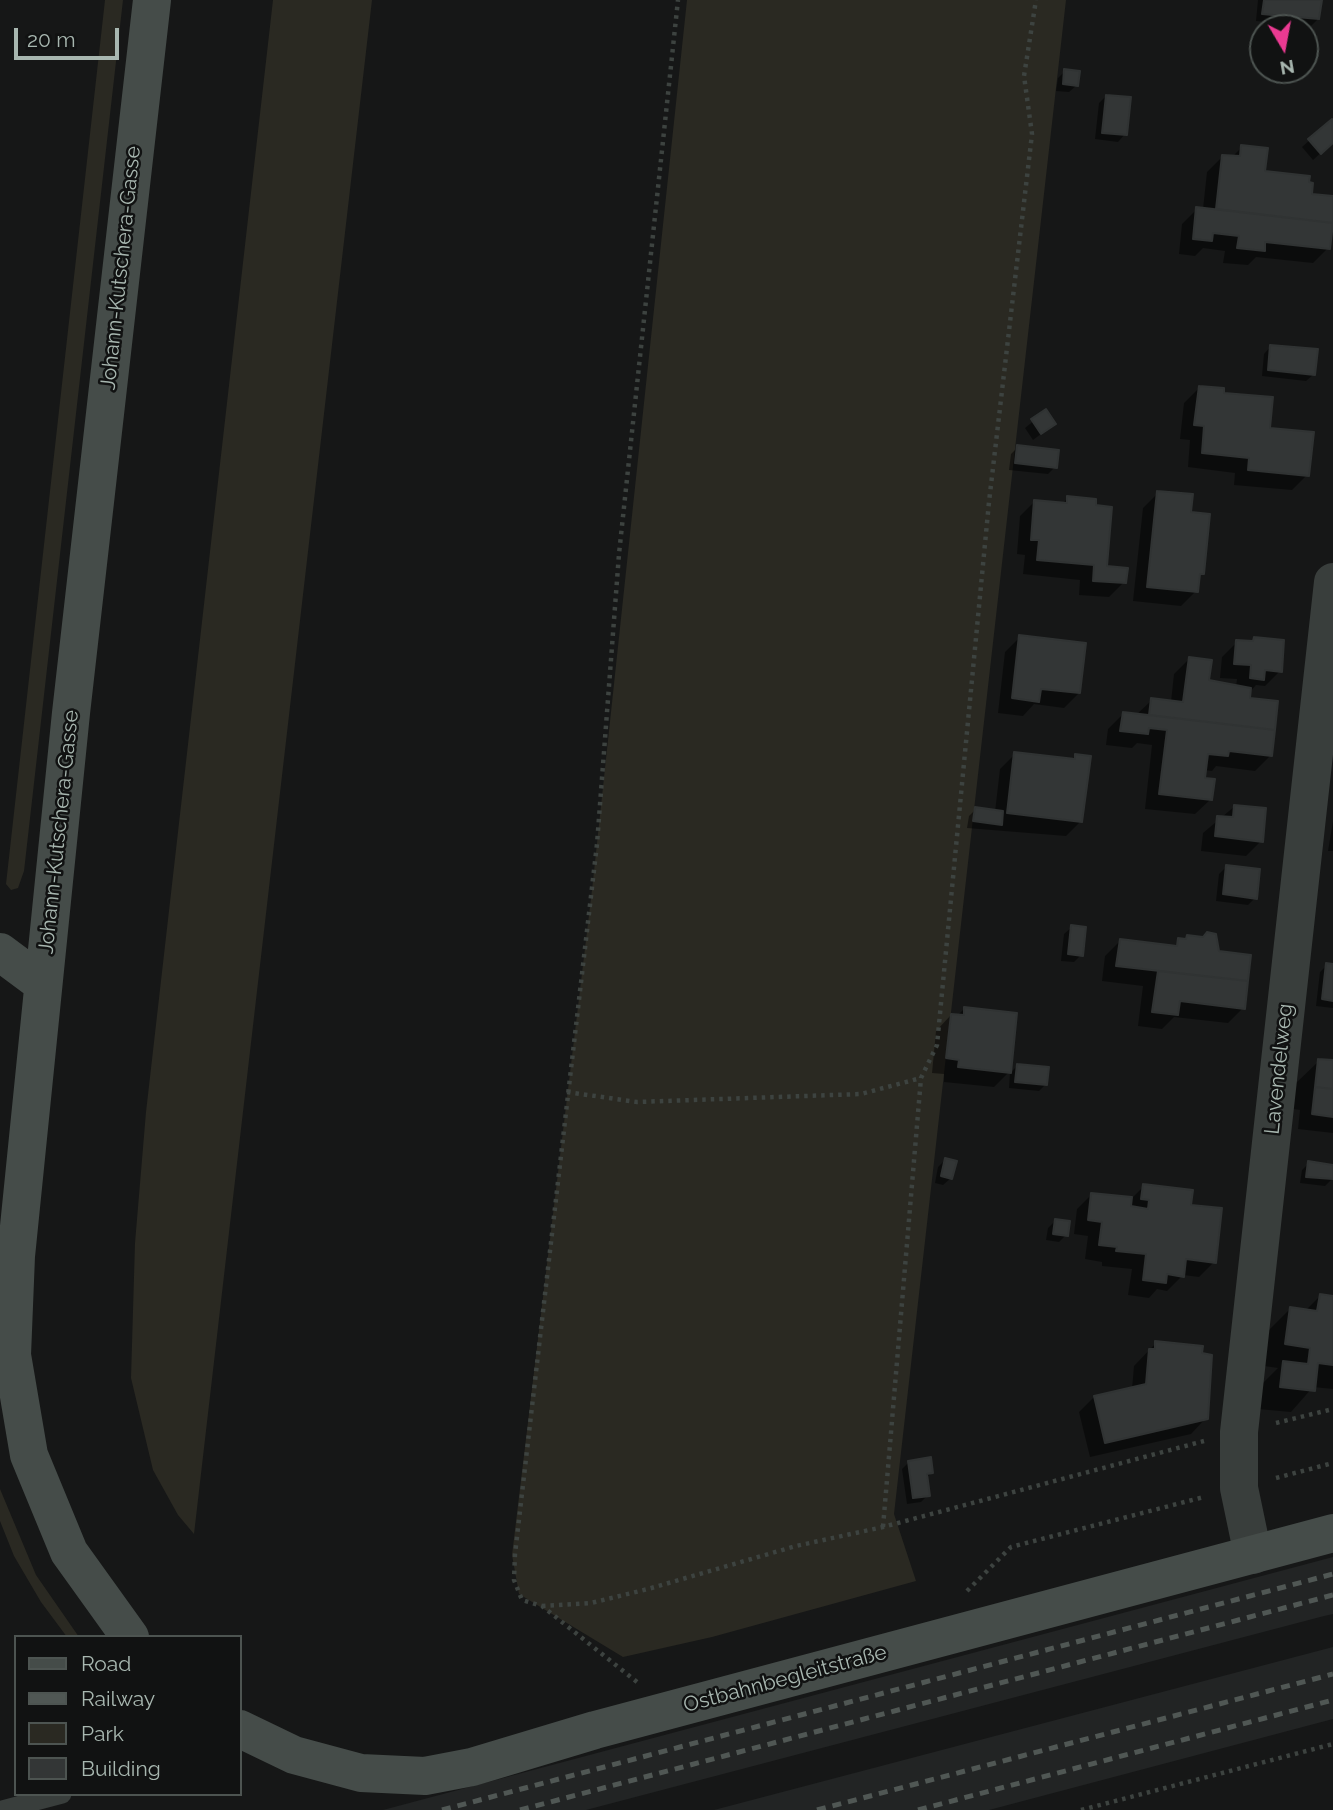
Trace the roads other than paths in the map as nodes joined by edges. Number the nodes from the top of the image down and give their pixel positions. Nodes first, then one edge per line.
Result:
1 (152, 0) edge
2 (1333, 582) edge
3 (0, 952) edge
4 (43, 984) junction
5 (1333, 1534) edge
6 (1253, 1555) junction
7 (129, 1635) edge
8 (242, 1730) edge
9 (54, 1796) edge
10 (2, 1810) edge

1 - 4 street, Johann-Kutschera-Gasse
2 - 6 street, Lavendelweg
3 - 4 street
4 - 7 street, Johann-Kutschera-Gasse
5 - 6 street, Ostbahnbegleitstraße
6 - 8 street, Ostbahnbegleitstraße
9 - 10 lane

